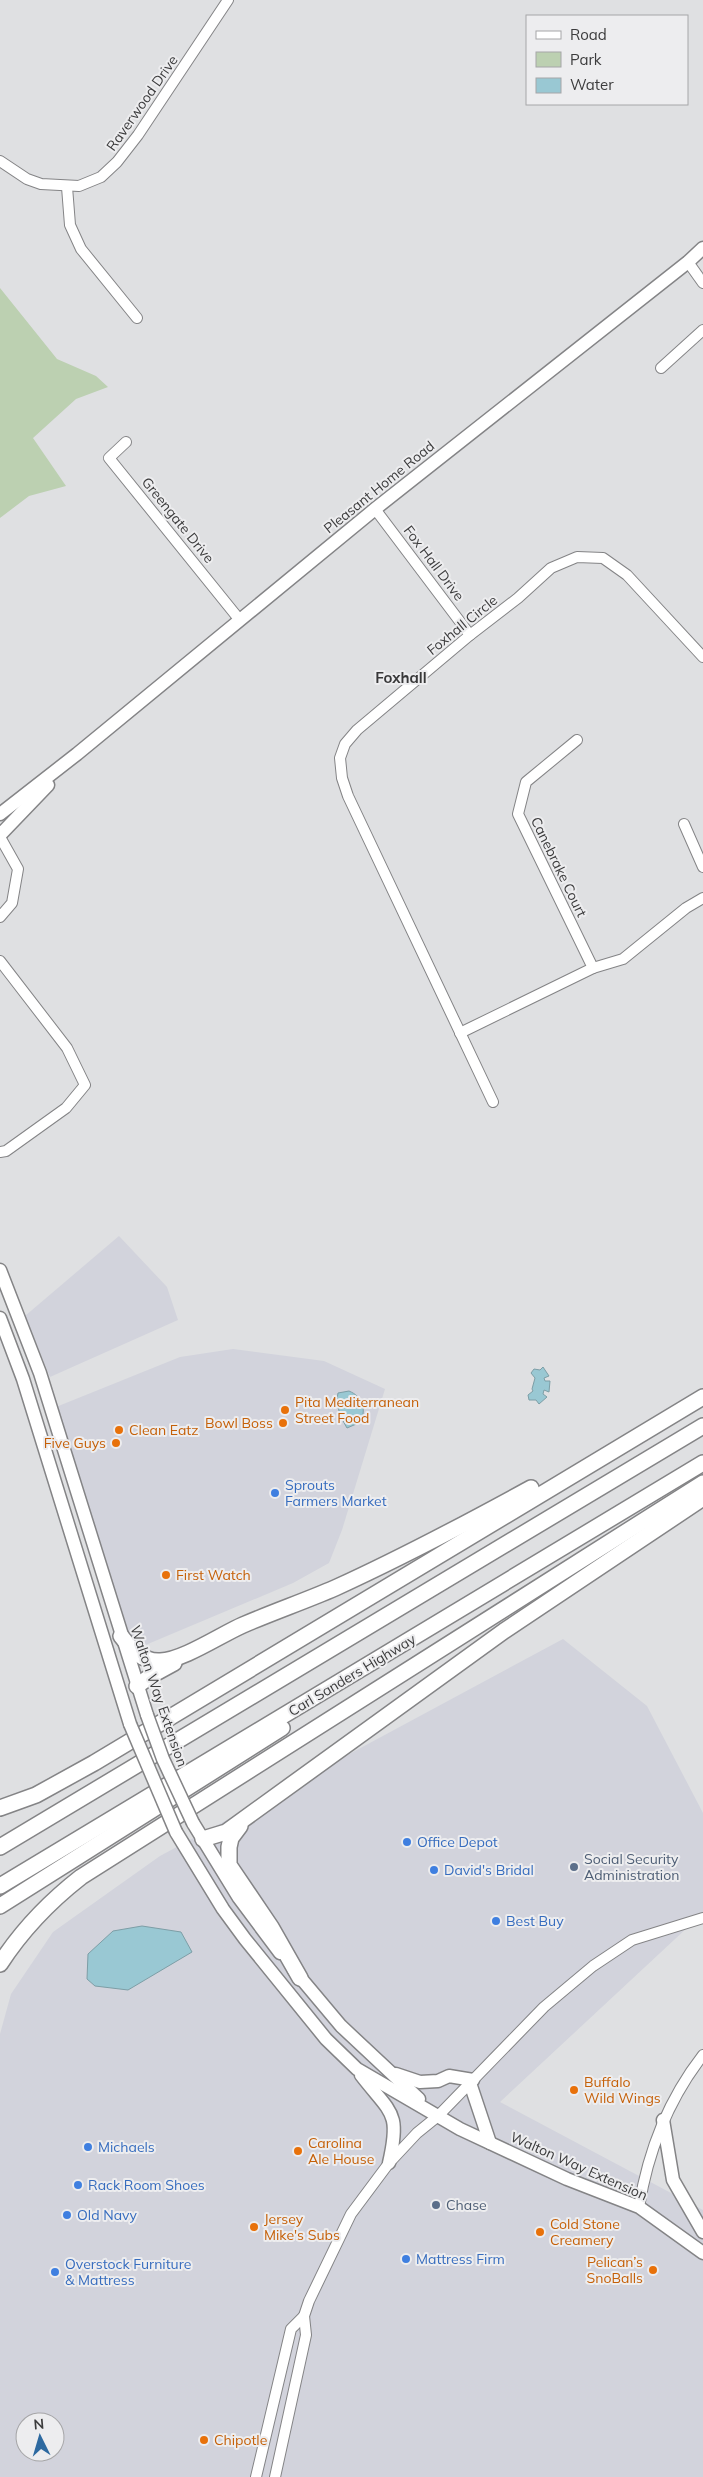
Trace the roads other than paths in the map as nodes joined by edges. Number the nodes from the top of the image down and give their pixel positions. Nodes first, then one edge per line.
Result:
1 (228, 0) edge
2 (0, 161) edge
3 (67, 187) junction
4 (703, 248) edge
5 (688, 262) junction
6 (703, 283) edge
7 (137, 318) dead end
8 (703, 330) edge
9 (661, 368) dead end
10 (126, 442) dead end
11 (375, 509) junction
12 (239, 619) junction
13 (470, 635) junction
14 (703, 657) edge
15 (578, 740) dead end
16 (77, 754) junction
17 (0, 814) edge
18 (684, 824) dead end
19 (0, 836) edge
20 (703, 867) edge
21 (703, 898) edge
22 (0, 917) edge
23 (0, 961) edge
24 (593, 968) junction
25 (460, 1033) junction
26 (493, 1102) dead end
27 (0, 1152) edge
28 (0, 1270) edge
29 (0, 1318) edge
30 (703, 1397) edge
31 (50, 1405) junction
32 (32, 1409) junction
33 (703, 1426) edge
34 (703, 1463) edge
35 (574, 1474) junction
36 (703, 1483) edge
37 (703, 1498) edge
38 (272, 1615) junction
39 (121, 1636) junction
40 (338, 1683) junction
41 (137, 1686) junction
42 (122, 1701) junction
43 (0, 1808) edge
44 (245, 1819) junction
45 (178, 1834) junction
46 (202, 1839) junction
47 (0, 1848) edge
48 (0, 1886) edge
49 (0, 1906) edge
50 (703, 1918) edge
51 (0, 1964) edge
52 (300, 1978) junction
53 (703, 2055) edge
54 (357, 2069) junction
55 (387, 2070) junction
56 (472, 2081) junction
57 (438, 2116) junction
58 (663, 2120) junction
59 (490, 2143) junction
60 (389, 2163) junction
61 (638, 2207) junction
62 (703, 2232) edge
63 (703, 2253) edge
64 (304, 2316) junction
65 (256, 2477) edge
66 (275, 2477) edge

1 - 3 street, Raverwood Drive
2 - 3 street, Raverwood Drive
3 - 7 street
4 - 5 main road, Pleasant Home Road
5 - 6 street
5 - 11 main road, Pleasant Home Road
8 - 9 street
10 - 12 street, Greengate Drive
11 - 12 main road, Pleasant Home Road
11 - 13 street, Fox Hall Drive
12 - 16 main road, Pleasant Home Road
13 - 14 street, Foxhall Circle
13 - 25 street, Foxhall Circle
15 - 24 street, Canebrake Court
16 - 17 main road, Pleasant Home Road
16 - 19 main road, Pleasant Home Road
18 - 20 street
19 - 22 street
21 - 24 street
23 - 27 street
24 - 25 street
25 - 26 street, Foxhall Circle
28 - 31 main road, Walton Way Extension
29 - 32 main road, Walton Way Extension
30 - 35 highway
31 - 32 main road
31 - 39 main road, Walton Way Extension
32 - 42 main road, Walton Way Extension
33 - 47 highway
34 - 40 highway, Carl Sanders Highway
35 - 38 highway
35 - 43 highway
36 - 51 highway
37 - 44 highway
38 - 39 highway
38 - 41 highway
39 - 41 main road, Walton Way Extension
40 - 48 highway, Carl Sanders Highway
40 - 49 highway
41 - 42 main road
41 - 46 main road, Walton Way Extension, bridge
42 - 45 main road, Walton Way Extension, bridge
44 - 46 highway
44 - 52 highway
45 - 46 main road
45 - 54 main road, Walton Way Extension
46 - 52 main road, Walton Way Extension
50 - 56 street
52 - 55 main road, Walton Way Extension
53 - 58 street
54 - 57 main road, Walton Way Extension
54 - 60 main road
55 - 56 main road
55 - 57 main road, Walton Way Extension
56 - 57 street
56 - 59 main road
57 - 59 main road, Walton Way Extension
57 - 60 street
58 - 61 street
58 - 62 main road
59 - 61 main road, Walton Way Extension
60 - 64 street
61 - 63 main road, Walton Way Extension
64 - 65 street
64 - 66 street

